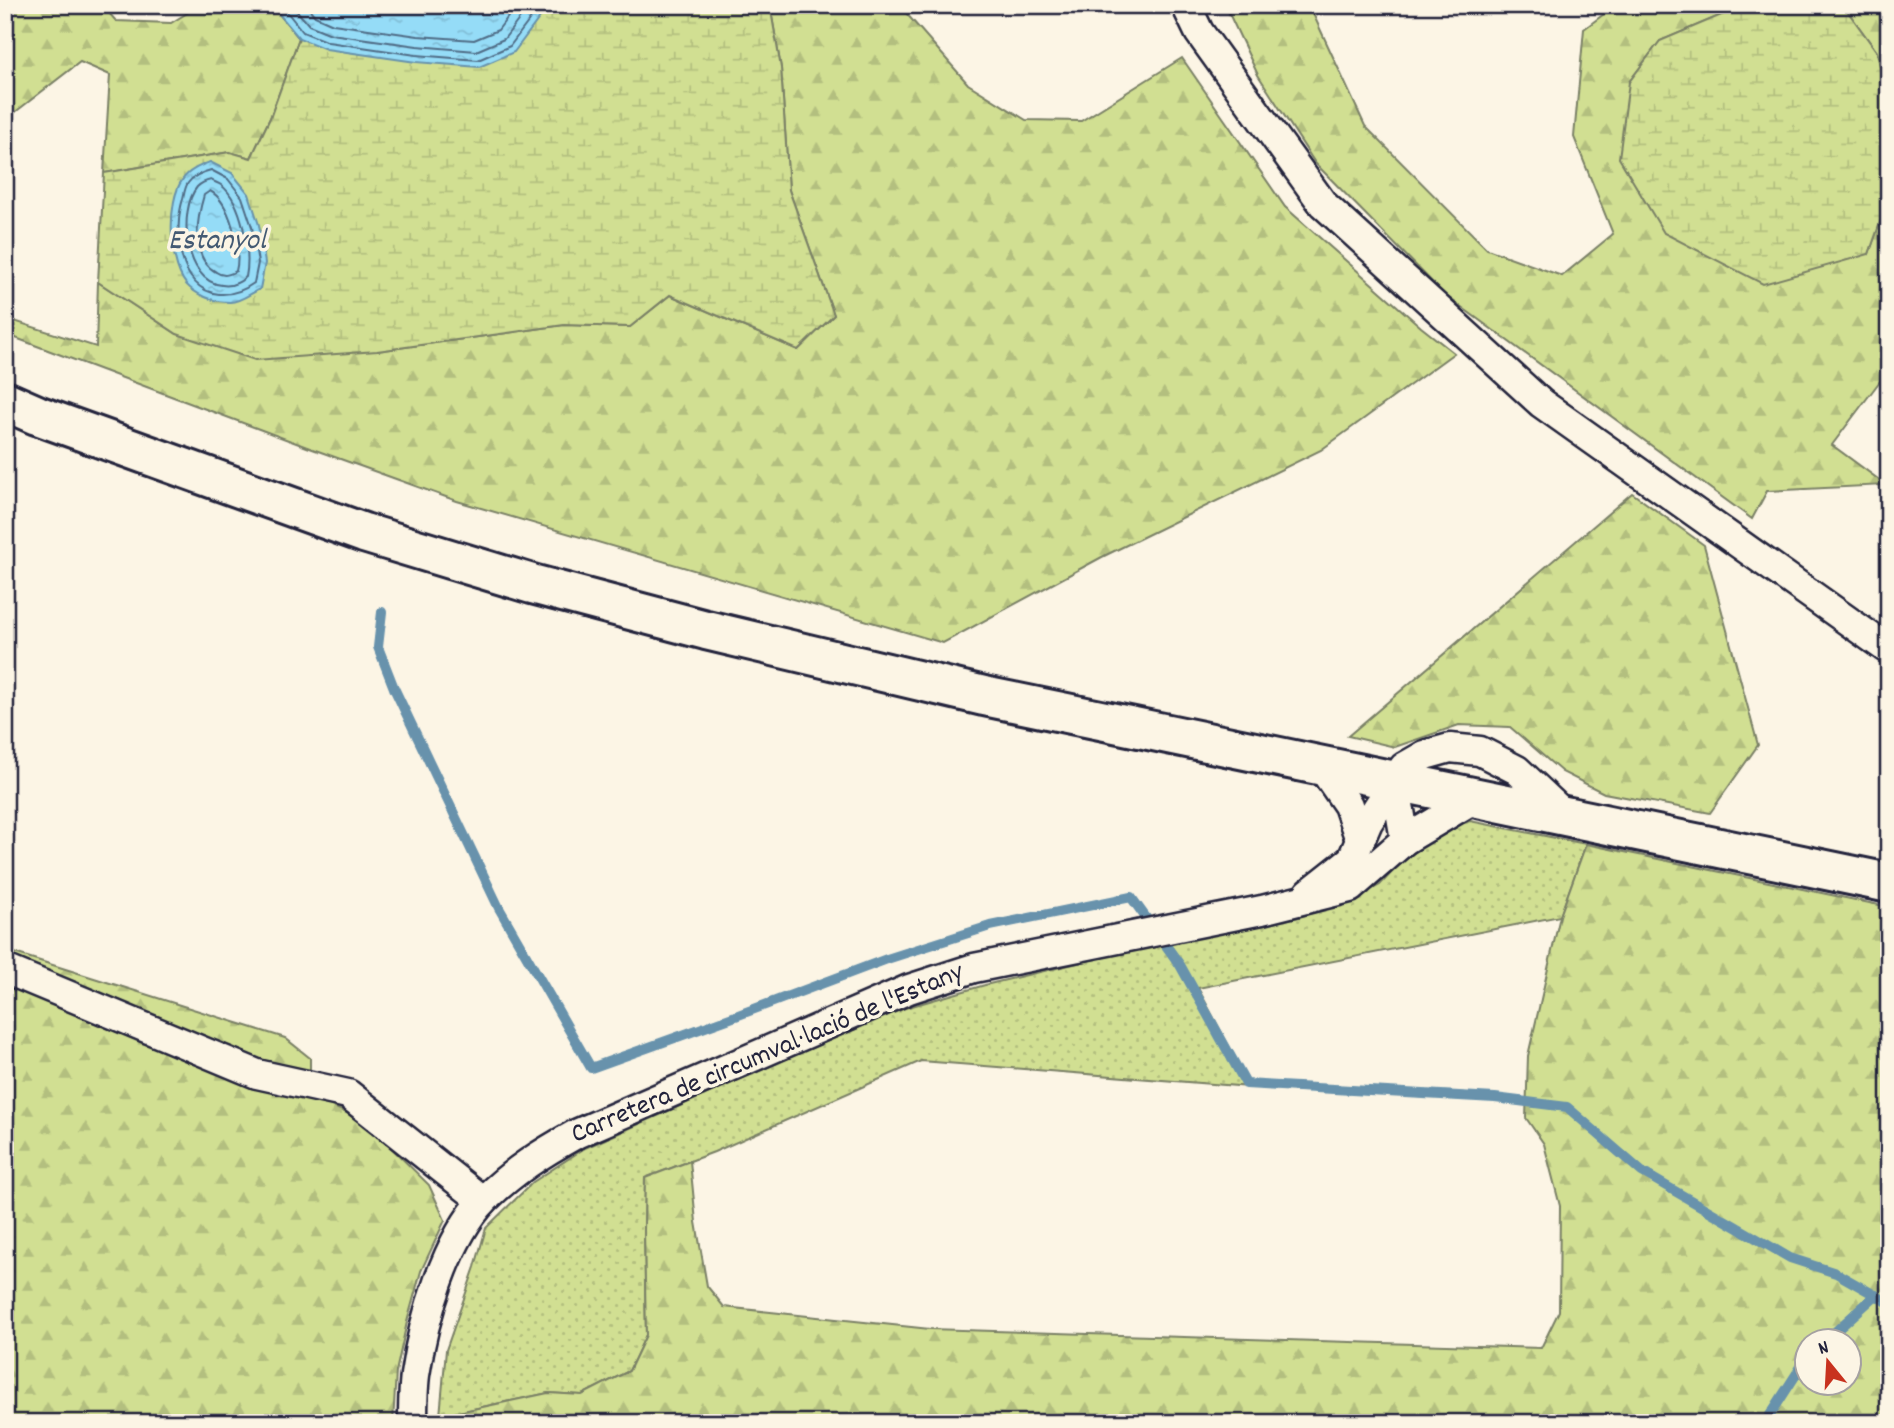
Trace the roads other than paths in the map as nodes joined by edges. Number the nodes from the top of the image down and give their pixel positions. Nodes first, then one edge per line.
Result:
1 (1186, 5) edge
2 (5, 401) edge
3 (1889, 650) edge
4 (1321, 766) junction
5 (1395, 781) junction
6 (1477, 797) junction
7 (1566, 816) junction
8 (1360, 840) junction
9 (1405, 840) junction
10 (1889, 883) edge
11 (1302, 899) junction
12 (5, 969) edge
13 (483, 1201) junction
14 (412, 1423) edge

1 - 3 street
2 - 4 main road
4 - 5 main road
4 - 8 street
5 - 6 main road
5 - 7 street, Carretera de circumval·lació de l'Estany
5 - 8 street, Carretera de circumval·lació de l'Estany
5 - 9 street
6 - 7 main road
6 - 9 street, Carretera de circumval·lació de l'Estany
7 - 10 main road
8 - 11 street, Carretera de circumval·lació de l'Estany
9 - 11 street, Carretera de circumval·lació de l'Estany
11 - 13 street, Carretera de circumval·lació de l'Estany
12 - 13 street
13 - 14 street, Carretera de circumval·lació de l'Estany

